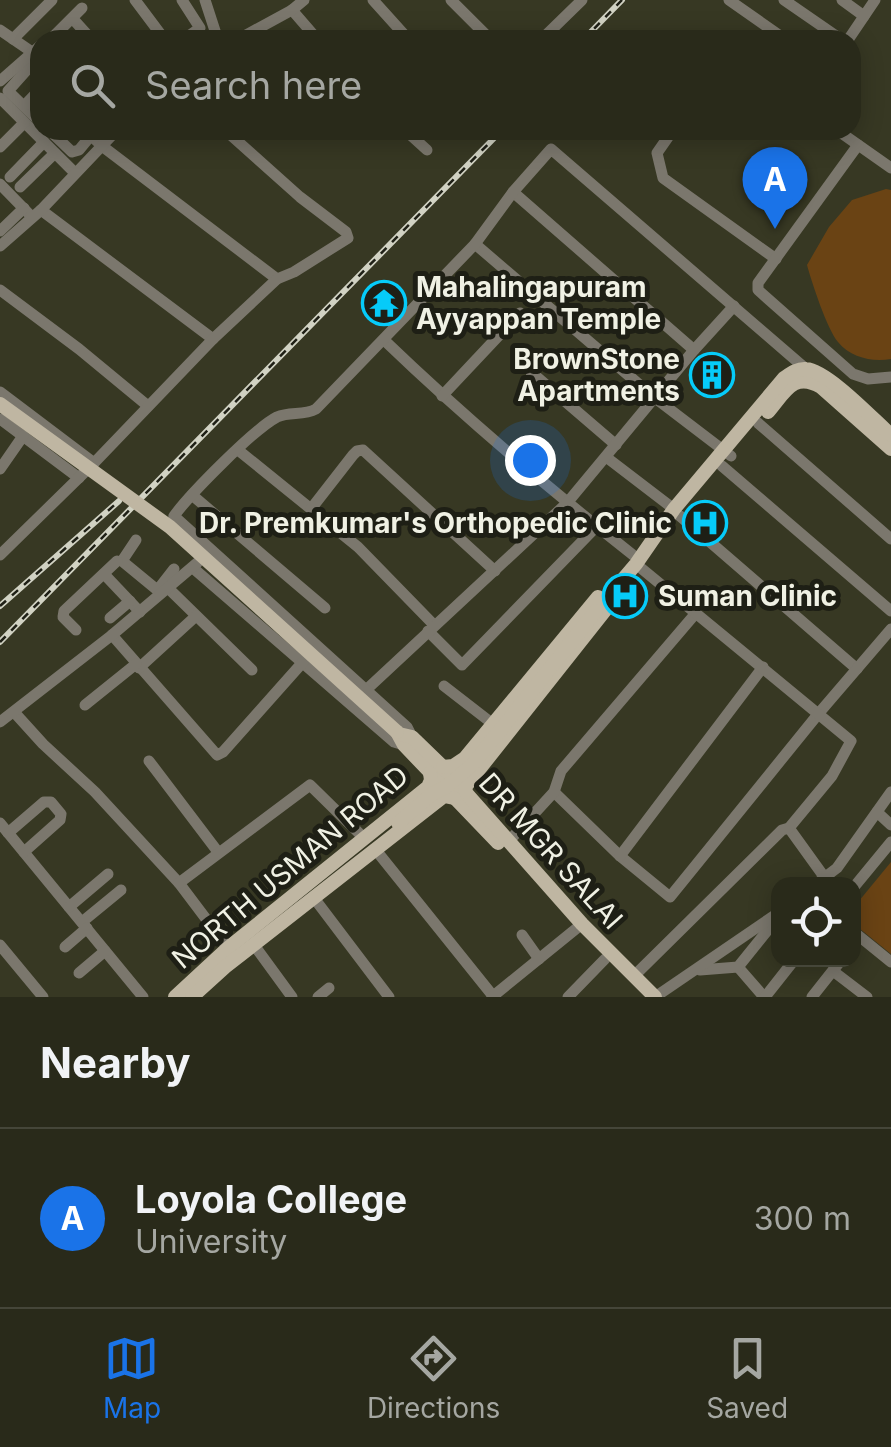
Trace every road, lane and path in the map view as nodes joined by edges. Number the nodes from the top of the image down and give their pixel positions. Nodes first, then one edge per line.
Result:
1 (52, 0) edge
2 (135, 0) edge
3 (182, 0) edge
4 (205, 0) edge
5 (304, 0) edge
6 (374, 0) edge
7 (451, 0) edge
8 (582, 0) edge
9 (729, 0) edge
10 (784, 0) edge
11 (842, 0) edge
12 (875, 0) edge
13 (82, 8) dead end
14 (292, 10) junction
15 (864, 16) junction
16 (73, 19) junction
17 (261, 27) junction
18 (0, 30) edge
19 (61, 30) edge
20 (83, 30) edge
21 (158, 30) edge
22 (202, 30) edge
23 (215, 30) edge
24 (255, 30) edge
25 (263, 30) edge
26 (309, 30) edge
27 (400, 30) edge
28 (481, 30) edge
29 (551, 30) edge
30 (772, 30) edge
31 (830, 30) edge
32 (853, 30) edge
33 (13, 39) junction
34 (30, 46) edge
35 (30, 57) edge
36 (30, 65) edge
37 (20, 70) junction
38 (0, 81) edge
39 (0, 98) edge
40 (30, 100) edge
41 (24, 106) junction
42 (30, 112) edge
43 (24, 123) junction
44 (30, 127) edge
45 (42, 140) edge
46 (48, 140) edge
47 (52, 140) edge
48 (86, 140) edge
49 (97, 140) edge
50 (108, 140) edge
51 (235, 140) edge
52 (416, 140) edge
53 (666, 140) edge
54 (851, 140) edge
55 (858, 145) junction
56 (102, 146) junction
57 (0, 147) edge
58 (427, 150) dead end
59 (55, 152) junction
60 (891, 168) edge
61 (74, 172) junction
62 (5, 180) edge
63 (20, 187) dead end
64 (513, 192) junction
65 (32, 211) junction
66 (1, 241) edge
67 (475, 244) junction
68 (776, 258) junction
69 (276, 280) junction
70 (0, 290) edge
71 (734, 306) junction
72 (520, 312) dead end
73 (213, 339) junction
74 (384, 340) junction
75 (694, 350) junction
76 (806, 369) junction
77 (530, 372) dead end
78 (891, 376) edge
79 (0, 392) edge
80 (442, 396) junction
81 (655, 398) junction
82 (0, 404) edge
83 (148, 406) junction
84 (25, 410) junction
85 (758, 423) junction
86 (3, 425) edge
87 (891, 435) edge
88 (23, 436) junction
89 (616, 445) junction
90 (891, 449) edge
91 (238, 450) junction
92 (606, 456) junction
93 (726, 457) junction
94 (94, 463) junction
95 (0, 470) edge
96 (79, 478) junction
97 (192, 495) junction
98 (567, 503) junction
99 (311, 509) junction
100 (677, 513) junction
101 (596, 526) junction
102 (891, 539) edge
103 (136, 540) dead end
104 (209, 548) junction
105 (0, 554) edge
106 (636, 560) junction
107 (117, 562) dead end
108 (193, 568) junction
109 (494, 571) junction
110 (104, 574) junction
111 (239, 576) junction
112 (172, 579) junction
113 (611, 593) junction
114 (150, 594) dead end
115 (224, 594) junction
116 (270, 604) junction
117 (135, 607) junction
118 (325, 608) dead end
119 (891, 611) edge
120 (696, 613) junction
121 (196, 616) junction
122 (110, 618) dead end
123 (256, 621) junction
124 (431, 628) junction
125 (891, 629) edge
126 (76, 630) dead end
127 (112, 636) junction
128 (302, 662) junction
129 (138, 666) junction
130 (764, 667) junction
131 (857, 668) junction
132 (252, 670) dead end
133 (444, 686) dead end
134 (366, 690) junction
135 (85, 704) dead end
136 (14, 712) junction
137 (819, 713) junction
138 (0, 722) edge
139 (493, 724) junction
140 (403, 737) junction
141 (149, 762) dead end
142 (436, 770) junction
143 (554, 792) junction
144 (891, 792) edge
145 (460, 795) junction
146 (414, 798) junction
147 (424, 811) junction
148 (877, 812) junction
149 (891, 825) edge
150 (8, 828) edge
151 (789, 828) junction
152 (508, 842) junction
153 (891, 842) edge
154 (370, 844) junction
155 (27, 848) junction
156 (218, 852) junction
157 (620, 856) junction
158 (108, 874) dead end
159 (818, 877) edge
160 (825, 877) edge
161 (861, 879) edge
162 (179, 883) junction
163 (121, 890) dead end
164 (314, 898) junction
165 (69, 906) junction
166 (771, 920) edge
167 (771, 924) edge
168 (84, 925) junction
169 (577, 928) junction
170 (522, 935) dead end
171 (255, 936) junction
172 (861, 941) edge
173 (0, 945) edge
174 (66, 946) dead end
175 (228, 948) junction
176 (105, 950) junction
177 (540, 959) junction
178 (605, 959) junction
179 (891, 962) edge
180 (738, 967) junction
181 (790, 967) edge
182 (836, 967) edge
183 (696, 971) junction
184 (833, 971) junction
185 (79, 973) dead end
186 (634, 976) junction
187 (329, 993) edge
188 (43, 997) edge
189 (142, 997) edge
190 (175, 997) edge
191 (192, 997) edge
192 (292, 997) edge
193 (318, 997) edge
194 (389, 997) edge
195 (493, 997) edge
196 (568, 997) edge
197 (642, 997) edge
198 (655, 997) edge
199 (765, 997) edge
200 (812, 997) edge
201 (866, 997) edge

1 - 33 street
2 - 21 street
3 - 22 street
4 - 23 street
5 - 14 street
6 - 27 street
7 - 28 street
8 - 29 street
9 - 30 street
10 - 31 street
11 - 15 street
12 - 15 street
13 - 16 street
14 - 17 street
14 - 26 street
15 - 32 street
16 - 19 street
16 - 20 street
17 - 24 street
17 - 25 street
18 - 33 street
33 - 34 street
35 - 37 street
36 - 37 street
37 - 38 street
37 - 41 street
39 - 43 street
40 - 41 street
41 - 42 street
43 - 44 street
43 - 57 street
45 - 62 street
46 - 59 street
47 - 48 street
49 - 56 street
50 - 56 street
51 - 69 street
52 - 58 street
53 - 68 street
54 - 55 street
55 - 60 street
55 - 68 street
56 - 61 street
56 - 69 street
59 - 61 street
59 - 63 street
61 - 65 street
62 - 65 street
64 - 67 street
64 - 71 street
64 - 75 street
65 - 66 street
65 - 73 street
67 - 74 street
67 - 81 street
68 - 78 street
69 - 73 street
70 - 83 street
71 - 75 street
71 - 76 street
72 - 80 street
73 - 83 street
74 - 80 street
74 - 91 street
75 - 81 street
76 - 87 main road
76 - 93 main road
77 - 89 street
79 - 84 street
80 - 98 street
81 - 89 street
81 - 93 street
82 - 140 main road, DR MGR SALAI, bridge
83 - 94 street
84 - 86 street
84 - 94 street
85 - 90 main road
85 - 93 main road
85 - 102 street
86 - 88 street
88 - 95 street
88 - 96 street
89 - 92 street
91 - 97 street
91 - 99 street
92 - 98 street
92 - 100 street
93 - 100 main road
93 - 119 street
94 - 96 street
96 - 105 street
97 - 104 street
97 - 118 street
98 - 101 street
98 - 109 street
99 - 109 street
99 - 124 street
100 - 106 main road
100 - 131 street
101 - 106 street
101 - 124 street
103 - 112 street
104 - 108 street
104 - 111 street
106 - 113 main road
106 - 120 street
106 - 139 main road
107 - 110 street
108 - 112 street
108 - 115 street
109 - 124 street
110 - 117 street
110 - 126 street
111 - 115 street
111 - 116 street
112 - 117 street
112 - 121 street
113 - 145 main road
113 - 171 main road, bridge
114 - 117 street
115 - 123 street
116 - 123 street
116 - 134 street
117 - 122 street
117 - 127 street
120 - 130 street
120 - 143 street
121 - 129 street
121 - 132 street
123 - 128 street
124 - 134 street
125 - 131 street
127 - 129 street
127 - 136 street
128 - 129 street
128 - 140 street
129 - 135 street
130 - 137 street
130 - 157 street
131 - 137 street
133 - 139 street
134 - 140 street
136 - 138 street
136 - 162 street
137 - 151 street
137 - 157 street
139 - 142 main road
140 - 142 main road, DR MGR SALAI
141 - 156 street
142 - 145 main road, DR MGR SALAI
142 - 146 main road, NORTH USMAN ROAD
143 - 152 street
143 - 157 street
144 - 148 street
145 - 147 main road, NORTH USMAN ROAD
145 - 152 main road, DR MGR SALAI
145 - 169 main road, DR MGR SALAI
146 - 147 main road
146 - 154 main road, NORTH USMAN ROAD
147 - 154 main road, NORTH USMAN ROAD
148 - 149 street
148 - 160 street
150 - 155 street
150 - 155 street
151 - 159 street
151 - 186 street
152 - 186 main road, DR MGR SALAI
153 - 161 street
154 - 156 street
154 - 164 main road, NORTH USMAN ROAD
154 - 171 main road, NORTH USMAN ROAD
154 - 195 street
155 - 165 street
156 - 162 street
158 - 165 street
162 - 175 street
163 - 168 street
164 - 171 main road, NORTH USMAN ROAD
164 - 194 street
165 - 168 street
166 - 183 street
167 - 180 street
168 - 174 street
168 - 176 street
169 - 177 street
169 - 178 main road, DR MGR SALAI
170 - 177 street
171 - 175 main road, NORTH USMAN ROAD
171 - 191 main road, NORTH USMAN ROAD
171 - 192 street
172 - 179 street
173 - 188 street
175 - 190 main road, NORTH USMAN ROAD
176 - 185 street
176 - 189 street
177 - 195 street
178 - 196 street
178 - 197 main road, DR MGR SALAI
180 - 183 street
180 - 199 street
181 - 199 street
182 - 184 street
183 - 198 street
184 - 200 street
184 - 201 street
186 - 198 main road, DR MGR SALAI
187 - 193 street

